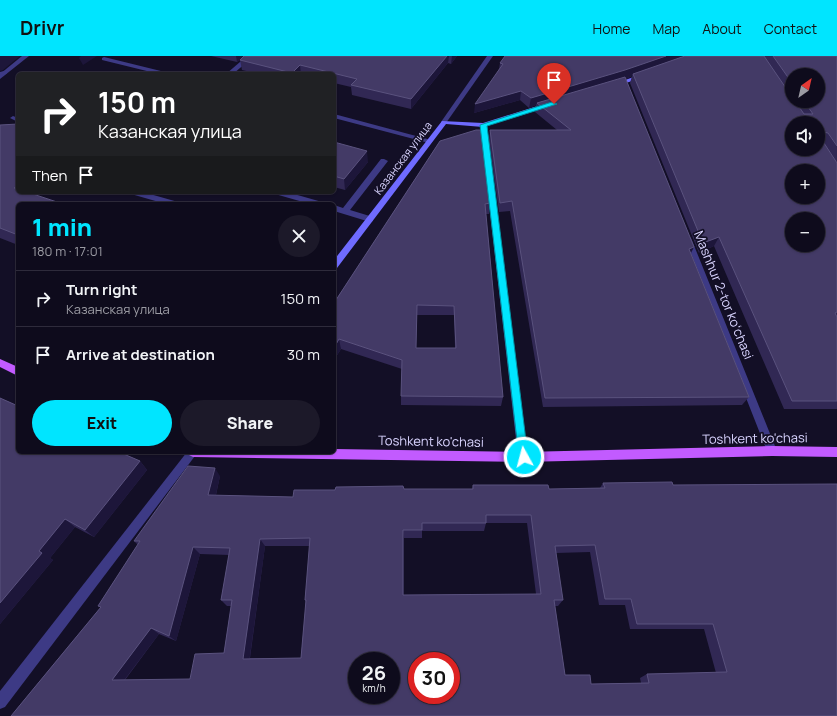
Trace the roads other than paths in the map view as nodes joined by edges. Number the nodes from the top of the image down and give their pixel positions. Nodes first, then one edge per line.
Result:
1 (26, 56) edge
2 (251, 56) edge
3 (490, 56) edge
4 (104, 59) dead end
5 (159, 72) edge
6 (231, 72) edge
7 (654, 72) edge
8 (1, 74) edge
9 (610, 86) edge
10 (558, 102) edge
11 (336, 117) edge
12 (444, 122) junction
13 (483, 125) junction
14 (429, 141) junction
15 (384, 161) dead end
16 (141, 194) edge
17 (285, 194) edge
18 (168, 202) edge
19 (312, 202) edge
20 (336, 209) edge
21 (345, 211) junction
22 (370, 219) junction
23 (684, 229) edge
24 (336, 263) edge
25 (0, 363) edge
26 (16, 371) edge
27 (772, 451) junction
28 (837, 452) edge
29 (191, 454) edge
30 (325, 454) edge
31 (524, 457) junction
32 (0, 702) edge

1 - 8 street
2 - 6 street
3 - 12 street
4 - 5 street
7 - 9 street
10 - 13 street, Казанская улица
11 - 14 street
12 - 13 street, Казанская улица
12 - 14 street, Казанская улица
13 - 31 street
14 - 22 street, Казанская улица
15 - 21 street
16 - 18 street
17 - 19 street
20 - 21 street
21 - 22 street
22 - 24 street, Казанская улица
23 - 27 street, Mashhur 2-tor koʻchasi
25 - 26 main road
27 - 28 main road, Toshkent ko'chasi
27 - 31 main road, Toshkent ko'chasi
29 - 32 street
30 - 31 main road, Toshkent ko'chasi

